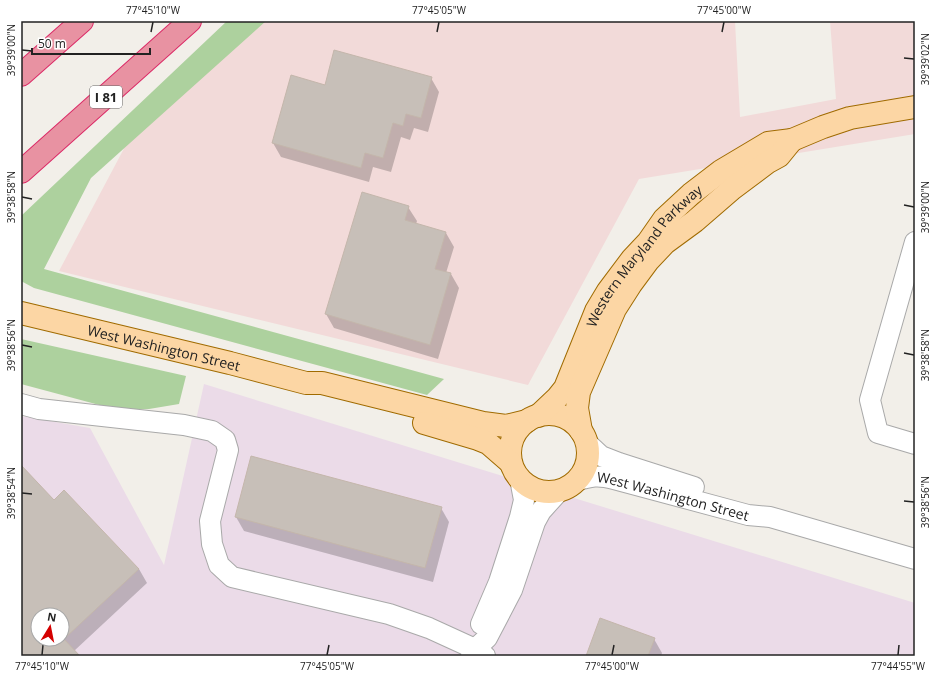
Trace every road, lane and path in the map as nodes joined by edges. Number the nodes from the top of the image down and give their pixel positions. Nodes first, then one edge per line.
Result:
1 (60, 21) edge
2 (82, 21) edge
3 (190, 21) edge
4 (21, 59) edge
5 (21, 75) edge
6 (915, 107) edge
7 (792, 140) junction
8 (21, 172) edge
9 (915, 242) edge
10 (21, 313) edge
11 (306, 383) junction
12 (21, 404) edge
13 (532, 418) junction
14 (584, 437) junction
15 (915, 444) edge
16 (516, 471) junction
17 (568, 486) junction
18 (770, 517) junction
19 (915, 559) edge
20 (477, 654) edge

1 - 4 highway
2 - 5 highway
3 - 8 highway, I 81
6 - 7 main road, Western Maryland Parkway
7 - 13 main road, Western Maryland Parkway
7 - 14 main road, Western Maryland Parkway
9 - 15 street
10 - 11 main road, West Washington Street
11 - 13 main road, West Washington Street
11 - 16 main road, West Washington Street
12 - 20 street
13 - 14 main road
13 - 16 main road
14 - 17 main road
14 - 18 street, West Washington Street
16 - 17 main road
16 - 20 street
17 - 18 street, West Washington Street
17 - 20 street
18 - 19 street, West Washington Street

